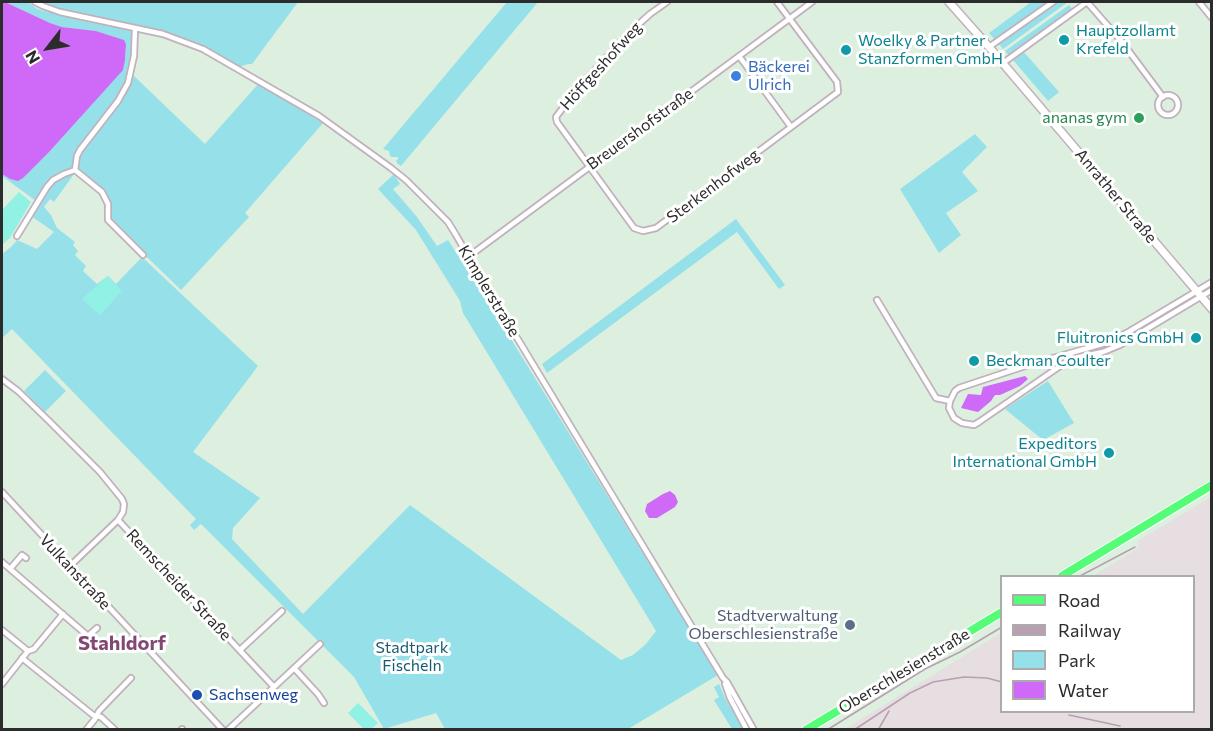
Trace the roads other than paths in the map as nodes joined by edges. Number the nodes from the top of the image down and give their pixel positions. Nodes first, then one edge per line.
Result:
1 (35, 2) edge
2 (667, 2) edge
3 (777, 2) edge
4 (812, 2) edge
5 (949, 2) edge
6 (1053, 2) edge
7 (1087, 2) edge
8 (1199, 2) edge
9 (789, 18) junction
10 (1212, 18) edge
11 (135, 28) junction
12 (989, 47) junction
13 (739, 56) junction
14 (1003, 63) junction
15 (1162, 97) junction
16 (791, 127) junction
17 (590, 167) junction
18 (75, 170) junction
19 (17, 236) dead end
20 (142, 255) dead end
21 (468, 257) junction
22 (1212, 282) edge
23 (1212, 290) edge
24 (1199, 294) junction
25 (877, 300) dead end
26 (1212, 309) edge
27 (1116, 339) junction
28 (1120, 345) junction
29 (2, 379) edge
30 (950, 401) junction
31 (1212, 485) edge
32 (2, 492) edge
33 (118, 520) junction
34 (26, 558) dead end
35 (2, 562) edge
36 (70, 566) junction
37 (10, 569) junction
38 (1064, 575) edge
39 (282, 611) dead end
40 (1000, 613) edge
41 (63, 614) junction
42 (97, 628) dead end
43 (2, 630) edge
44 (320, 644) dead end
45 (240, 650) junction
46 (28, 651) junction
47 (22, 658) junction
48 (294, 668) junction
49 (131, 678) dead end
50 (723, 678) junction
51 (2, 684) edge
52 (274, 687) junction
53 (324, 704) dead end
54 (97, 716) junction
55 (86, 729) edge
56 (115, 729) edge
57 (223, 729) edge
58 (228, 729) edge
59 (747, 729) edge
60 (754, 729) edge
61 (806, 729) edge

1 - 11 street, Kimplerstraße
2 - 17 street, Höffgeshofweg
3 - 9 street
4 - 9 street, Breuershofstraße
5 - 12 main road, Anrather Straße
6 - 12 street
7 - 14 street
7 - 15 street
8 - 10 street
9 - 13 street, Breuershofstraße
9 - 16 street, Sterkenhofweg
11 - 18 street
11 - 21 street, Kimplerstraße
12 - 14 main road, Anrather Straße
13 - 16 street
13 - 17 street, Breuershofstraße
14 - 24 main road, Anrather Straße
15 - 15 street
16 - 17 street, Sterkenhofweg
17 - 21 street, Breuershofstraße
18 - 19 street
18 - 20 street
21 - 50 street, Kimplerstraße
22 - 24 street
23 - 24 street
24 - 26 main road, Anrather Straße
24 - 27 street
24 - 28 street
25 - 30 street
27 - 28 street
27 - 30 street
28 - 30 street
29 - 33 street, Remscheider Straße
31 - 38 main road
32 - 36 street, Vulkanstraße
33 - 36 street, Remscheider Straße
33 - 45 street, Remscheider Straße
34 - 37 street
35 - 37 street
36 - 57 street, Vulkanstraße
37 - 41 street
39 - 45 street, Remscheider Straße
40 - 61 main road, Oberschlesienstraße
41 - 42 street
41 - 46 street
43 - 46 street
44 - 48 street
45 - 52 street, Remscheider Straße
46 - 47 street
47 - 51 street
47 - 54 street
48 - 52 street
48 - 53 street
49 - 54 street
50 - 59 street, Kimplerstraße
50 - 60 street, Kimplerstraße
52 - 58 street
54 - 55 street
54 - 56 street

